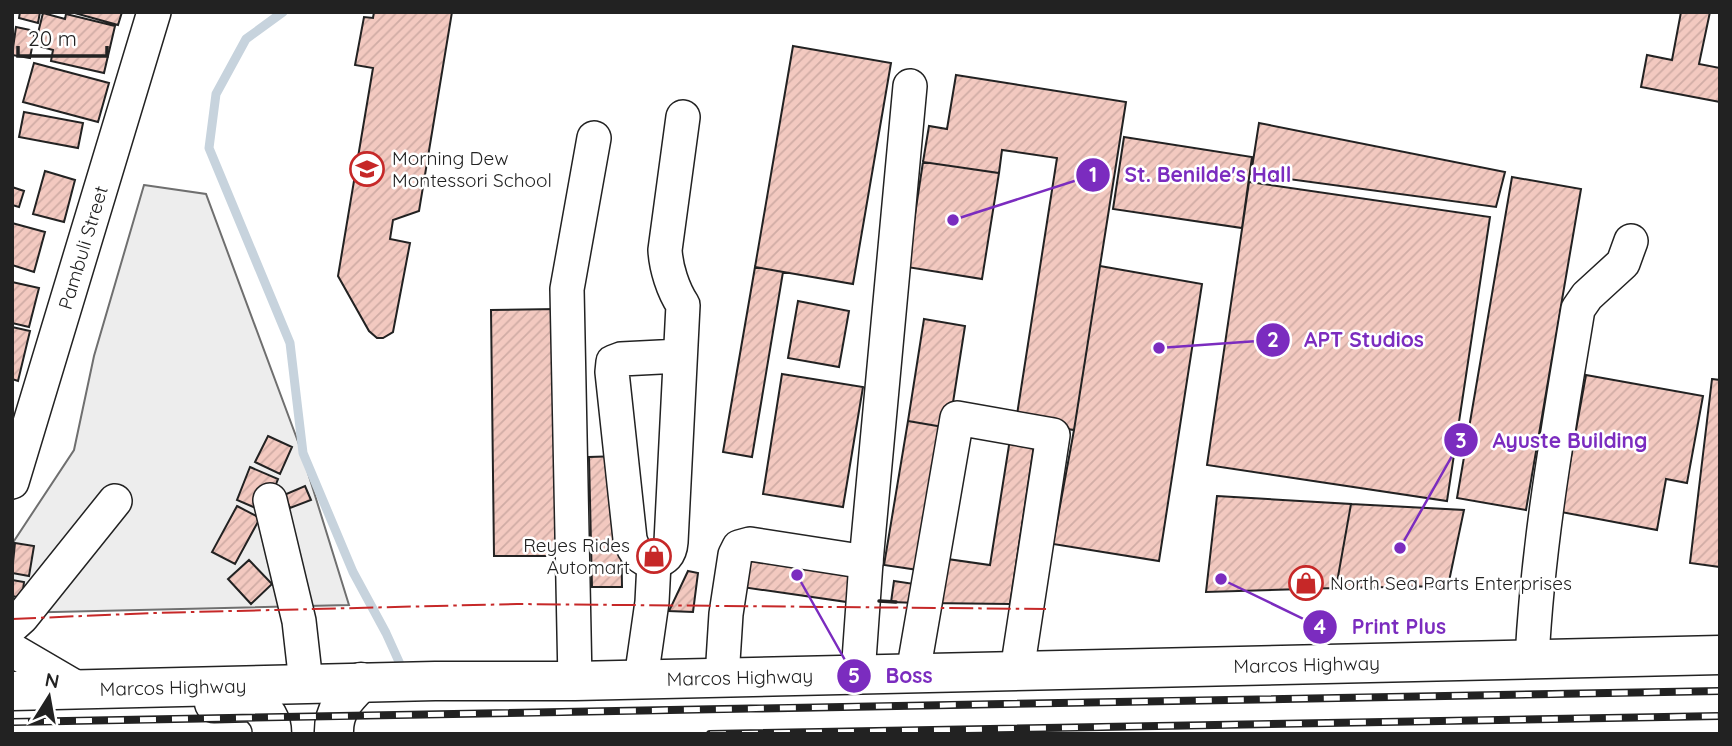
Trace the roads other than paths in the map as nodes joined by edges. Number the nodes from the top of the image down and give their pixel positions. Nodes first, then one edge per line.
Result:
1 (154, 12) edge
2 (910, 86) dead end
3 (683, 117) dead end
4 (594, 138) dead end
5 (1631, 241) dead end
6 (680, 356) junction
7 (12, 482) edge
8 (270, 500) dead end
9 (115, 501) dead end
10 (866, 562) junction
11 (654, 563) junction
12 (12, 626) edge
13 (12, 650) edge
14 (1719, 653) edge
15 (1531, 659) junction
16 (1017, 671) junction
17 (913, 673) junction
18 (858, 674) junction
19 (722, 677) junction
20 (641, 679) junction
21 (575, 681) junction
22 (375, 682) junction
23 (306, 683) junction
24 (77, 688) junction
25 (12, 691) edge
26 (12, 705) edge
27 (272, 734) edge
28 (334, 734) edge

1 - 7 street, Pambuli Street
2 - 10 street
3 - 6 street
4 - 21 street
5 - 15 street
6 - 11 street
6 - 11 street
8 - 23 street
9 - 12 street
10 - 18 street
10 - 19 street
11 - 20 street
13 - 24 street
14 - 15 main road, Marcos Highway
15 - 16 main road, Marcos Highway
16 - 17 main road, Marcos Highway
16 - 17 street
17 - 18 main road, Marcos Highway
18 - 19 main road, Marcos Highway
19 - 20 main road, Marcos Highway
20 - 21 main road, Marcos Highway
21 - 22 main road, Marcos Highway
22 - 23 main road, Marcos Highway
22 - 28 main road
23 - 24 main road, Marcos Highway
24 - 25 main road, Marcos Highway
26 - 27 main road

